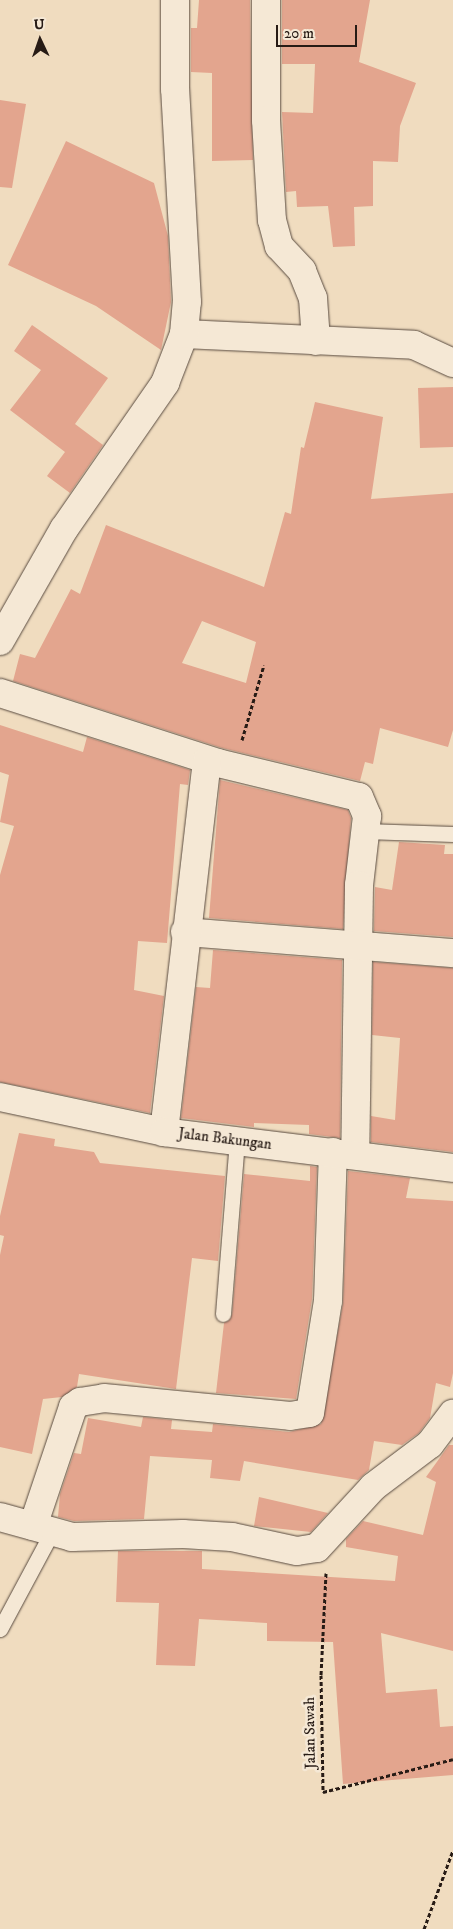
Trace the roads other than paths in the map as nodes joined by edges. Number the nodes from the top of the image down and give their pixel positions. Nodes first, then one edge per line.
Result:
1 (175, 0) edge
2 (266, 0) edge
3 (184, 334) junction
4 (316, 340) junction
5 (453, 363) edge
6 (0, 641) edge
7 (0, 693) edge
8 (207, 760) junction
9 (365, 831) junction
10 (453, 834) edge
11 (185, 932) junction
12 (357, 942) junction
13 (453, 953) edge
14 (0, 1097) edge
15 (164, 1132) junction
16 (237, 1141) junction
17 (344, 1154) junction
18 (453, 1168) edge
19 (223, 1314) dead end
20 (453, 1414) edge
21 (0, 1517) edge
22 (42, 1530) junction
23 (0, 1629) edge

1 - 3 street
2 - 4 street
3 - 4 street
3 - 6 street
4 - 5 street
7 - 8 street
8 - 9 street
8 - 11 street
9 - 10 lane
9 - 12 street
11 - 12 street
11 - 15 street
12 - 13 street
12 - 17 street
14 - 15 street, Jalan Bakungan
15 - 16 street, Jalan Bakungan
16 - 17 street, Jalan Bakungan
16 - 19 lane
17 - 18 street, Jalan Bakungan
17 - 22 street
20 - 22 street
21 - 22 street
22 - 23 lane

